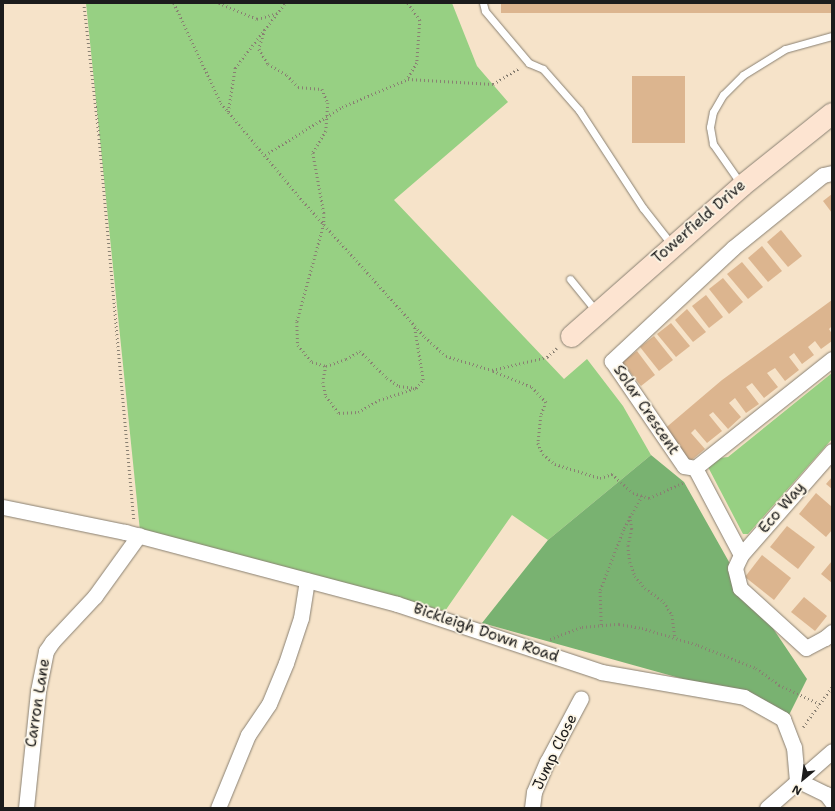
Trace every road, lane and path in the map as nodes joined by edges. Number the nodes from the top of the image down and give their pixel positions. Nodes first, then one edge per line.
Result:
1 (84, 3) edge
2 (174, 3) edge
3 (219, 3) edge
4 (285, 3) edge
5 (408, 3) edge
6 (483, 3) edge
7 (278, 13) junction
8 (265, 30) junction
9 (832, 36) edge
10 (529, 63) junction
11 (408, 79) junction
12 (228, 112) junction
13 (832, 113) edge
14 (327, 117) junction
15 (265, 156) junction
16 (832, 173) edge
17 (742, 185) junction
18 (324, 224) junction
19 (672, 245) junction
20 (570, 279) dead end
21 (598, 312) junction
22 (414, 324) junction
23 (571, 336) joint
24 (832, 359) edge
25 (326, 366) junction
26 (492, 370) junction
27 (416, 388) junction
28 (832, 451) edge
29 (695, 468) junction
30 (642, 496) junction
31 (3, 507) edge
32 (630, 516) junction
33 (132, 534) junction
34 (738, 561) junction
35 (307, 580) junction
36 (601, 625) junction
37 (832, 632) edge
38 (675, 637) junction
39 (534, 650) junction
40 (832, 687) edge
41 (581, 698) dead end
42 (820, 704) junction
43 (800, 731) dead end
44 (832, 752) edge
45 (797, 780) junction
46 (832, 802) edge
47 (26, 808) edge
48 (218, 808) edge
49 (532, 808) edge
50 (767, 808) edge

1 - 33 path
2 - 12 path
3 - 7 path
4 - 7 path
5 - 11 path
6 - 10 lane
7 - 8 path
8 - 12 path
8 - 14 path
9 - 17 lane
10 - 11 path
10 - 19 lane
11 - 14 path
12 - 15 path
13 - 17 street, Towerfield Drive
14 - 15 path
14 - 18 path
15 - 18 path
16 - 29 street, Solar Crescent
17 - 19 street, Towerfield Drive
18 - 22 path
18 - 25 path
19 - 21 street, Towerfield Drive
20 - 21 lane
21 - 23 street, Towerfield Drive
22 - 26 path
22 - 27 path
23 - 26 path
24 - 29 street
25 - 27 path
25 - 27 path
26 - 30 path
28 - 34 street, Eco Way
29 - 30 path
29 - 34 street
30 - 32 path
31 - 33 street, Bickleigh Down Road
32 - 36 path
32 - 38 path
33 - 35 street, Bickleigh Down Road
33 - 47 street, Carron Lane
34 - 37 street
35 - 39 street, Bickleigh Down Road
35 - 48 street
36 - 38 path
36 - 39 path
38 - 42 path
39 - 45 street, Bickleigh Down Road
40 - 42 path
41 - 49 street, Jump Close
42 - 43 path
44 - 45 street
45 - 46 street
45 - 50 street

